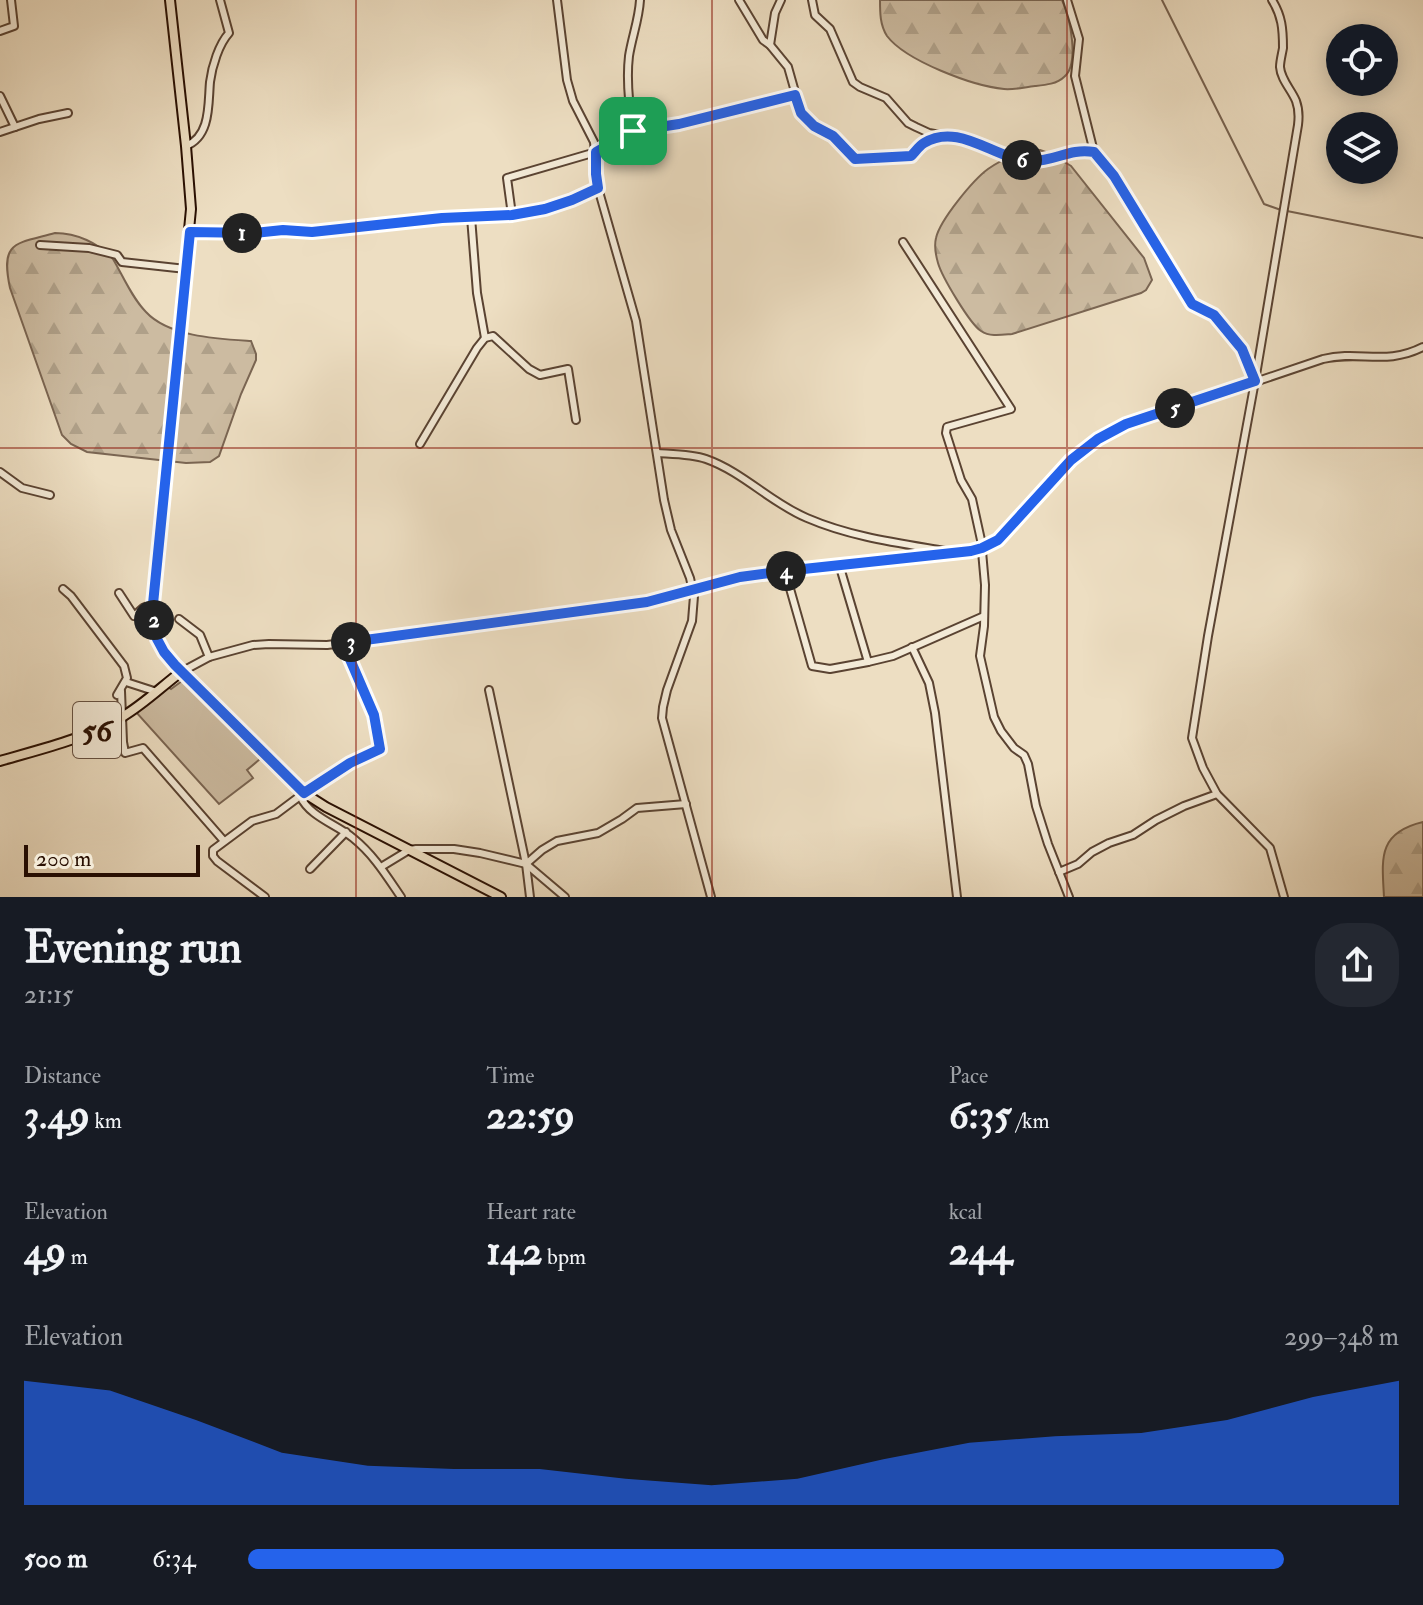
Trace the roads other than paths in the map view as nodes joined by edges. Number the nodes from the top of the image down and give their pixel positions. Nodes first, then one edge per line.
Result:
1 (11, 0) edge
2 (170, 0) edge
3 (220, 0) edge
4 (557, 0) edge
5 (640, 0) edge
6 (739, 0) edge
7 (781, 0) edge
8 (812, 0) edge
9 (1067, 0) edge
10 (1272, 0) edge
11 (0, 31) edge
12 (770, 45) junction
13 (795, 95) junction
14 (0, 96) edge
15 (68, 113) dead end
16 (15, 127) junction
17 (633, 131) junction
18 (0, 132) edge
19 (939, 136) junction
20 (186, 146) junction
21 (596, 152) junction
22 (1094, 152) junction
23 (598, 188) junction
24 (512, 215) junction
25 (471, 217) junction
26 (190, 232) junction
27 (903, 242) dead end
28 (40, 245) dead end
29 (186, 269) junction
30 (485, 338) junction
31 (1423, 347) edge
32 (1255, 381) junction
33 (576, 420) dead end
34 (420, 444) dead end
35 (657, 453) junction
36 (0, 472) edge
37 (50, 495) dead end
38 (982, 548) junction
39 (955, 553) junction
40 (839, 564) junction
41 (785, 571) junction
42 (63, 589) dead end
43 (693, 590) junction
44 (119, 593) dead end
45 (153, 604) junction
46 (984, 616) junction
47 (179, 619) dead end
48 (343, 643) junction
49 (912, 647) junction
50 (209, 657) junction
51 (868, 662) junction
52 (181, 672) junction
53 (126, 682) junction
54 (489, 690) dead end
55 (157, 692) junction
56 (122, 717) junction
57 (0, 761) edge
58 (302, 794) junction
59 (1217, 794) junction
60 (686, 804) junction
61 (346, 832) junction
62 (224, 841) junction
63 (409, 850) junction
64 (526, 864) junction
65 (381, 867) junction
66 (310, 869) dead end
67 (1059, 872) junction
68 (485, 889) junction
69 (265, 897) edge
70 (401, 897) edge
71 (478, 897) edge
72 (501, 897) edge
73 (530, 897) edge
74 (565, 897) edge
75 (711, 897) edge
76 (957, 897) edge
77 (1069, 897) edge
78 (1284, 897) edge

1 - 11 street
2 - 20 main road
3 - 20 street
4 - 21 street
5 - 17 street
6 - 12 street
7 - 12 street
8 - 19 street
9 - 22 street
10 - 32 street
12 - 13 street
13 - 17 street
13 - 19 street
14 - 16 street
15 - 16 street
16 - 18 street
17 - 21 street
19 - 22 street
20 - 26 main road
21 - 23 street
21 - 24 street
22 - 32 street
23 - 24 street
23 - 35 street
24 - 25 street
25 - 26 street
25 - 30 street
26 - 29 main road
27 - 38 street
28 - 29 street
29 - 45 main road
30 - 33 street
30 - 34 street
31 - 32 street
32 - 38 street
32 - 59 street
35 - 39 street
35 - 43 street
36 - 37 street
38 - 39 street
38 - 46 street
39 - 40 street
40 - 41 street
40 - 51 street
41 - 43 street
41 - 51 street
42 - 53 street
43 - 48 street
43 - 60 street
44 - 45 street
45 - 52 main road
46 - 49 street
46 - 67 street
47 - 50 street
48 - 50 street
48 - 58 street
49 - 51 street
49 - 76 street
50 - 52 street
52 - 55 main road, 56
52 - 58 main road
53 - 55 street
53 - 56 street
54 - 64 street
55 - 56 main road, 56
56 - 57 main road, 56
56 - 62 street
58 - 61 street
58 - 62 street
58 - 63 main road
59 - 67 street
59 - 78 street
60 - 64 street
60 - 75 street
61 - 65 street
61 - 66 street
62 - 69 street
63 - 64 street
63 - 65 street
63 - 68 main road
64 - 73 street
64 - 74 street
65 - 70 street
67 - 77 street
68 - 71 street
68 - 72 main road

